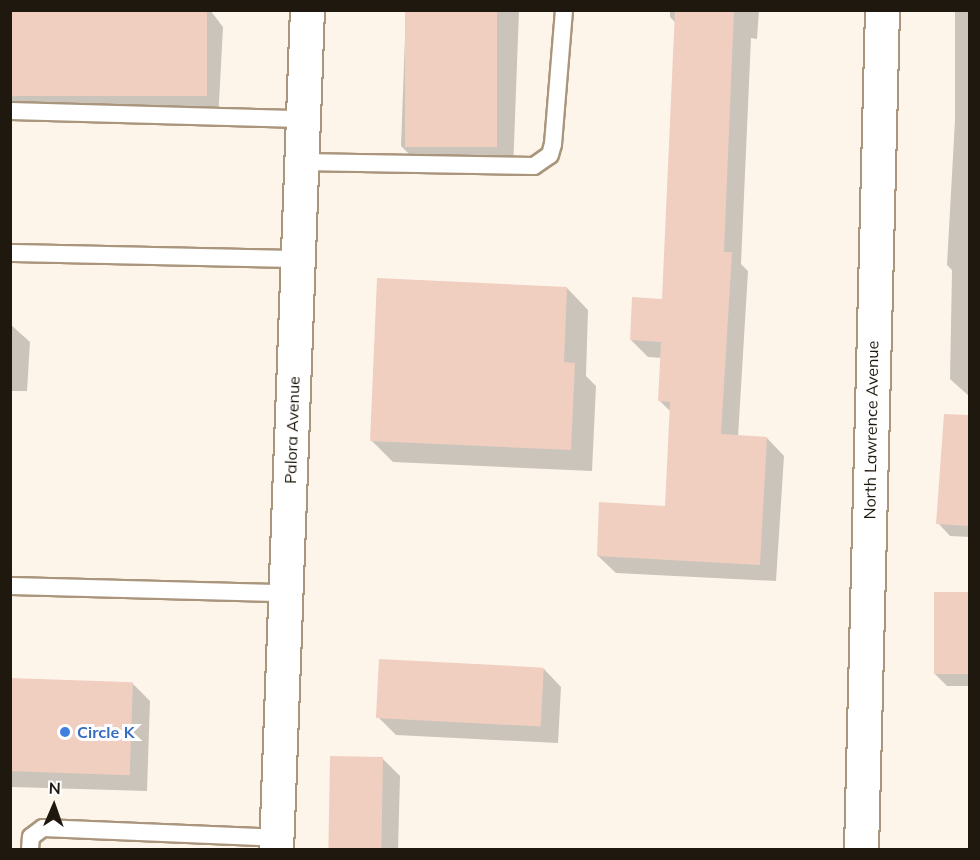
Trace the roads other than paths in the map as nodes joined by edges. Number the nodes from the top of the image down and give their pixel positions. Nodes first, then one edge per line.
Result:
1 (307, 10) edge
2 (564, 10) edge
3 (882, 10) edge
4 (10, 111) edge
5 (302, 119) junction
6 (301, 162) junction
7 (10, 253) edge
8 (297, 259) junction
9 (10, 586) edge
10 (286, 593) junction
11 (183, 842) edge
12 (277, 844) edge
13 (30, 849) edge
14 (861, 849) edge

1 - 5 street, Palora Avenue
2 - 6 lane
3 - 14 street, North Lawrence Avenue
4 - 5 lane
5 - 6 street, Palora Avenue
6 - 8 street, Palora Avenue
7 - 8 lane
8 - 10 street, Palora Avenue
9 - 10 lane
10 - 12 street, Palora Avenue
11 - 12 lane
11 - 13 lane

